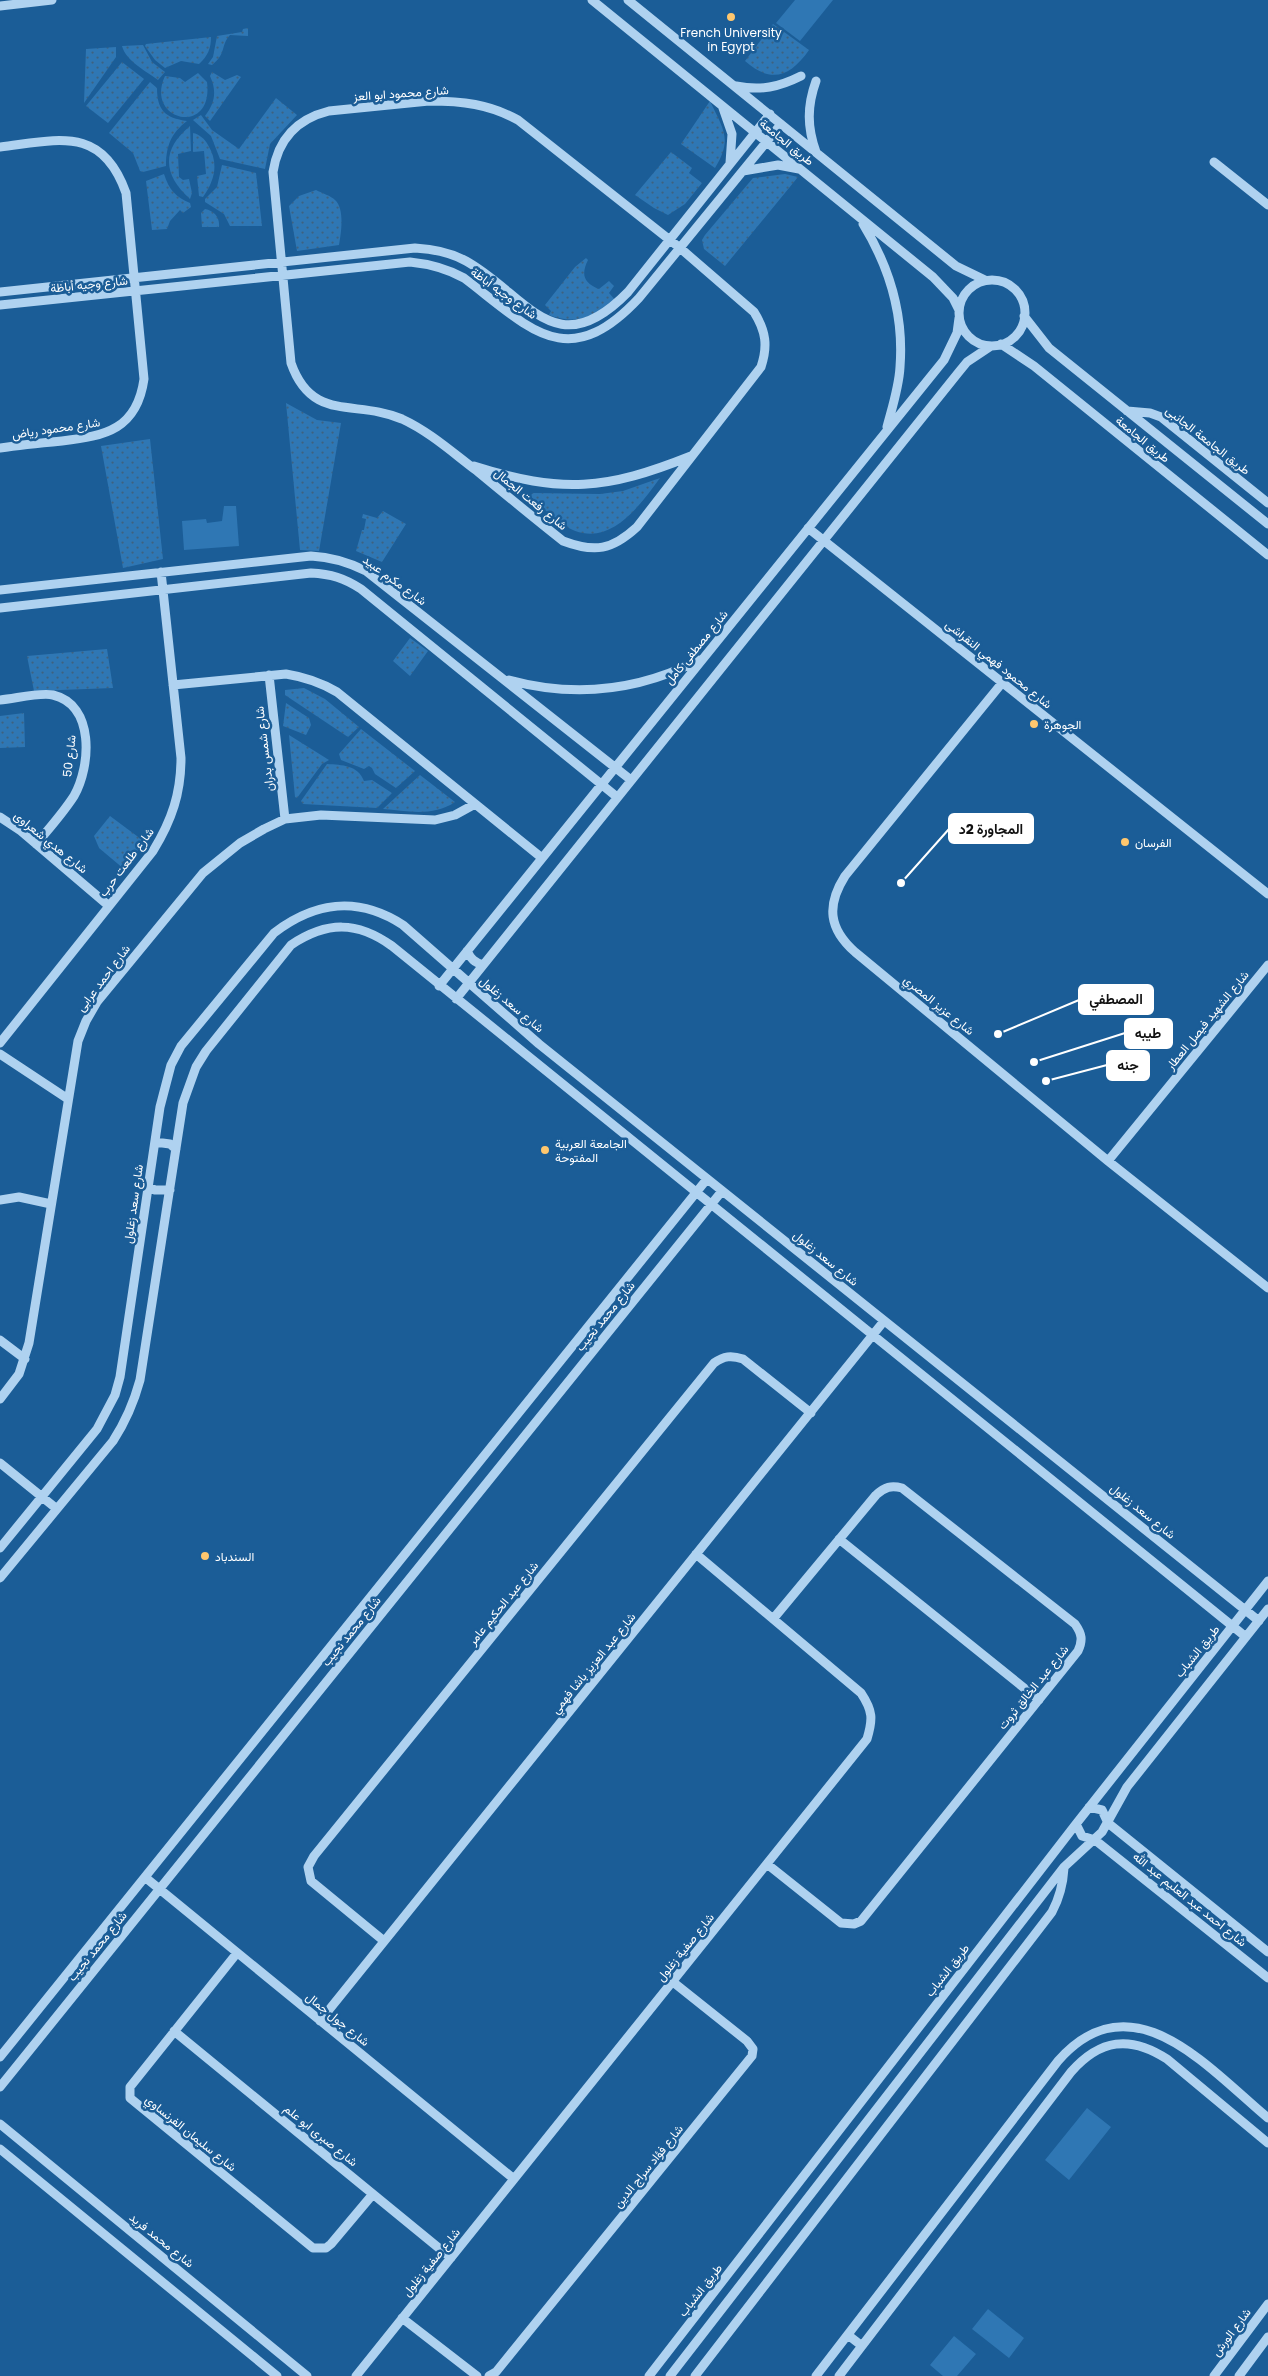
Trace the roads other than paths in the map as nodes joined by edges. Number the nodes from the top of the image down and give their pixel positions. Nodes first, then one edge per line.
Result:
1 (46, 0) edge
2 (52, 0) edge
3 (592, 0) edge
4 (628, 0) edge
5 (32, 1) edge
6 (0, 6) edge
7 (801, 76) dead end
8 (816, 81) dead end
9 (735, 86) junction
10 (722, 106) junction
11 (770, 114) junction
12 (781, 124) junction
13 (755, 132) junction
14 (767, 141) junction
15 (0, 147) edge
16 (816, 152) junction
17 (1214, 162) dead end
18 (730, 164) junction
19 (802, 170) junction
20 (743, 171) junction
21 (1268, 205) edge
22 (860, 217) junction
23 (670, 240) junction
24 (680, 248) junction
25 (282, 262) junction
26 (283, 276) junction
27 (135, 278) junction
28 (985, 280) junction
29 (136, 291) junction
30 (0, 292) edge
31 (0, 305) edge
32 (959, 314) junction
33 (1024, 316) junction
34 (1001, 344) junction
35 (991, 346) junction
36 (1127, 411) junction
37 (886, 431) junction
38 (0, 448) edge
39 (691, 456) junction
40 (467, 464) junction
41 (1268, 503) edge
42 (1268, 524) edge
43 (808, 528) junction
44 (824, 540) junction
45 (1268, 555) edge
46 (161, 572) junction
47 (0, 590) edge
48 (163, 590) junction
49 (0, 608) edge
50 (702, 659) junction
51 (268, 675) junction
52 (504, 678) junction
53 (1002, 683) junction
54 (173, 685) junction
55 (0, 700) edge
56 (615, 768) junction
57 (631, 780) junction
58 (602, 784) junction
59 (618, 797) junction
60 (475, 804) junction
61 (0, 817) edge
62 (285, 820) junction
63 (36, 844) junction
64 (542, 858) junction
65 (1268, 894) edge
66 (109, 906) junction
67 (467, 951) junction
68 (483, 965) junction
69 (1268, 965) edge
70 (452, 969) junction
71 (468, 984) junction
72 (439, 986) junction
73 (456, 999) junction
74 (0, 1043) edge
75 (0, 1054) edge
76 (68, 1099) junction
77 (155, 1142) junction
78 (176, 1149) junction
79 (1108, 1161) junction
80 (707, 1179) junction
81 (148, 1187) junction
82 (170, 1190) junction
83 (722, 1191) junction
84 (695, 1193) junction
85 (0, 1200) edge
86 (51, 1204) junction
87 (710, 1206) junction
88 (1268, 1288) edge
89 (884, 1321) junction
90 (873, 1336) junction
91 (0, 1340) edge
92 (25, 1360) junction
93 (0, 1399) edge
94 (528, 1403) junction
95 (811, 1413) junction
96 (542, 1414) junction
97 (0, 1463) edge
98 (42, 1497) junction
99 (57, 1509) junction
100 (839, 1540) junction
101 (0, 1548) edge
102 (696, 1554) junction
103 (0, 1578) edge
104 (1268, 1581) edge
105 (1268, 1609) edge
106 (1245, 1610) junction
107 (773, 1619) junction
108 (1259, 1621) junction
109 (1233, 1626) junction
110 (1246, 1637) junction
111 (1039, 1700) junction
112 (1089, 1807) junction
113 (1108, 1823) junction
114 (1076, 1824) junction
115 (1095, 1840) junction
116 (767, 1864) junction
117 (1064, 1867) junction
118 (146, 1878) junction
119 (159, 1889) junction
120 (384, 1941) junction
121 (1268, 1952) edge
122 (237, 1953) junction
123 (1267, 1976) edge
124 (673, 1982) junction
125 (320, 2020) junction
126 (174, 2031) junction
127 (0, 2057) edge
128 (0, 2087) edge
129 (1268, 2118) edge
130 (0, 2124) edge
131 (1268, 2143) edge
132 (0, 2149) edge
133 (968, 2178) junction
134 (514, 2179) junction
135 (983, 2190) junction
136 (373, 2194) junction
137 (451, 2258) junction
138 (1268, 2304) edge
139 (402, 2318) junction
140 (848, 2335) junction
141 (1268, 2337) edge
142 (862, 2346) junction
143 (277, 2376) edge
144 (307, 2376) edge
145 (356, 2376) edge
146 (477, 2376) edge
147 (490, 2376) edge
148 (649, 2376) edge
149 (670, 2376) edge
150 (695, 2376) edge
151 (816, 2376) edge
152 (839, 2376) edge
153 (1214, 2376) edge
154 (1238, 2376) edge

1 - 2 street
1 - 5 street
3 - 10 street, طريق الجامعة
4 - 9 street, طريق الجامعة
5 - 6 street
7 - 9 street
8 - 16 street
9 - 11 street, طريق الجامعة
10 - 13 street, طريق الجامعة
10 - 18 street
11 - 12 street, طريق الجامعة
11 - 13 street, شارع وجيه أباظة
12 - 14 street, شارع وجيه أباظة
12 - 16 street, طريق الجامعة
13 - 14 street, طريق الجامعة
13 - 18 street, شارع وجيه أباظة
14 - 19 street, طريق الجامعة
14 - 20 street, شارع وجيه أباظة
15 - 27 street, شارع محمود رياض
16 - 28 street, طريق الجامعة
17 - 21 street
18 - 23 street, شارع وجيه أباظة
19 - 20 street
19 - 22 street, طريق الجامعة
20 - 24 street, شارع وجيه أباظة
22 - 32 street, طريق الجامعة
22 - 37 street
23 - 24 street, شارع محمود ابو العز
23 - 25 street, شارع وجيه أباظة
23 - 25 street, شارع محمود ابو العز
24 - 26 street, شارع وجيه أباظة
24 - 39 street, شارع رفعت الجمال
25 - 26 street, شارع محمود ابو العز
25 - 27 street, شارع وجيه أباظة
26 - 29 street, شارع وجيه أباظة
26 - 40 street, شارع رفعت الجمال
27 - 29 street, شارع محمود رياض
27 - 30 street, شارع وجيه أباظة
28 - 32 street
28 - 33 street
29 - 31 street, شارع وجيه أباظة
29 - 38 street, شارع محمود رياض
32 - 35 street
32 - 37 street, شارع مصطفى كامل
33 - 34 street
33 - 36 street, طريق الجامعة
34 - 35 street
34 - 45 street, طريق الجامعة
35 - 44 street
36 - 41 street, طريق الجامعة الجانبى
36 - 42 street, طريق الجامعة
37 - 43 street, شارع مصطفى كامل
39 - 40 street
39 - 40 street, شارع رفعت الجمال
43 - 44 street, شارع محمود فهمي النقراشى
43 - 50 street, شارع مصطفى كامل
44 - 53 street, شارع محمود فهمي النقراشى
44 - 57 street
46 - 47 street, شارع مكرم عبيد
46 - 48 street, شارع طلعت حرب
46 - 52 street, شارع مكرم عبيد
48 - 49 street
48 - 54 street, شارع طلعت حرب
48 - 58 street
50 - 52 street
50 - 56 street, شارع مصطفى كامل
51 - 54 street
51 - 60 street
51 - 62 street, شارع شمس بدران
52 - 56 street, شارع مكرم عبيد
53 - 65 street, شارع محمود فهمي النقراشى
53 - 79 street, شارع عزيز المصري
54 - 66 street, شارع طلعت حرب
55 - 63 street, شارع 50
56 - 57 street, شارع مكرم عبيد
56 - 58 street, شارع مصطفى كامل
57 - 59 street
58 - 59 street
58 - 64 street, شارع مصطفى كامل
59 - 68 street
60 - 62 street, شارع احمد عرابى
60 - 64 street
61 - 63 street, شارع هدي شعراوى
62 - 76 street, شارع احمد عرابى
63 - 66 street, شارع هدي شعراوى
64 - 67 street, شارع مصطفى كامل
66 - 74 street, شارع طلعت حرب
67 - 68 street
67 - 70 street, شارع مصطفى كامل
68 - 71 street
69 - 79 street, شارع الشهيد فيصل العطار
70 - 71 street, شارع سعد زغلول
70 - 72 street, شارع مصطفى كامل
70 - 77 street, شارع سعد زغلول
71 - 73 street
71 - 80 street, شارع سعد زغلول
72 - 73 street
72 - 78 street
73 - 84 street
75 - 76 street
76 - 86 street, شارع احمد عرابى
77 - 78 street
77 - 81 street, شارع سعد زغلول
78 - 82 street
79 - 88 street, شارع عزيز المصري
80 - 83 street, شارع سعد زغلول
80 - 84 street, شارع محمد نجيب
81 - 82 street
81 - 98 street, شارع سعد زغلول
82 - 99 street
83 - 87 street, شارع محمد نجيب
83 - 89 street, شارع سعد زغلول
84 - 87 street
84 - 94 street, شارع محمد نجيب
85 - 86 street
86 - 92 street, شارع احمد عرابى
87 - 90 street
87 - 96 street, شارع محمد نجيب
89 - 90 street, شارع عبد العزيز باشا فهمي
89 - 106 street, شارع سعد زغلول
90 - 95 street, شارع عبد العزيز باشا فهمي
90 - 109 street
91 - 92 street
92 - 93 street, شارع احمد عرابى
94 - 96 street
94 - 118 street, شارع محمد نجيب
95 - 102 street, شارع عبد العزيز باشا فهمي
95 - 120 street, شارع عبد الحكيم عامر
96 - 119 street, شارع محمد نجيب
97 - 98 street
98 - 99 street
98 - 101 street, شارع سعد زغلول
99 - 103 street
100 - 107 street, شارع عبد الخالق ثروت
100 - 111 street
100 - 111 street, شارع عبد الخالق ثروت
102 - 107 street, شارع صفية زغلول
102 - 120 street, شارع عبد العزيز باشا فهمي
104 - 106 street, طريق الشباب
105 - 108 street
106 - 108 street, شارع سعد زغلول
106 - 109 street, طريق الشباب
107 - 116 street, شارع صفية زغلول
108 - 110 street
109 - 110 street
109 - 112 street, طريق الشباب
110 - 113 street
111 - 116 street, شارع عبد الخالق ثروت
112 - 113 street
112 - 114 street, طريق الشباب
113 - 115 street
113 - 121 street, شارع احمد عبد العليم عبد الله
114 - 115 street
114 - 148 street, طريق الشباب
115 - 117 street
115 - 123 street, شارع احمد عبد العليم عبد الله
116 - 124 street, شارع صفية زغلول
117 - 149 street
117 - 150 street
118 - 119 street, شارع جول جمال
118 - 127 street, شارع محمد نجيب
119 - 122 street, شارع جول جمال
119 - 128 street, شارع محمد نجيب
120 - 125 street, شارع عبد العزيز باشا فهمي
122 - 125 street, شارع جول جمال
122 - 126 street, شارع سليمان الفرنساوي
124 - 134 street, شارع صفية زغلول
124 - 147 street, شارع فؤاد سراج الدين
125 - 134 street, شارع جول جمال
126 - 136 street, شارع صبرى ابو علم
126 - 136 street, شارع سليمان الفرنساوي
129 - 133 street
130 - 144 street, شارع محمد فريد
131 - 135 street
132 - 143 street
133 - 135 street
133 - 140 street
134 - 137 street, شارع صفية زغلول
135 - 142 street
136 - 137 street, شارع صبرى ابو علم
137 - 139 street, شارع صفية زغلول
138 - 153 street, شارع الورش
139 - 145 street, شارع صفية زغلول
139 - 146 street
140 - 142 street
140 - 151 street
141 - 154 street
142 - 152 street

